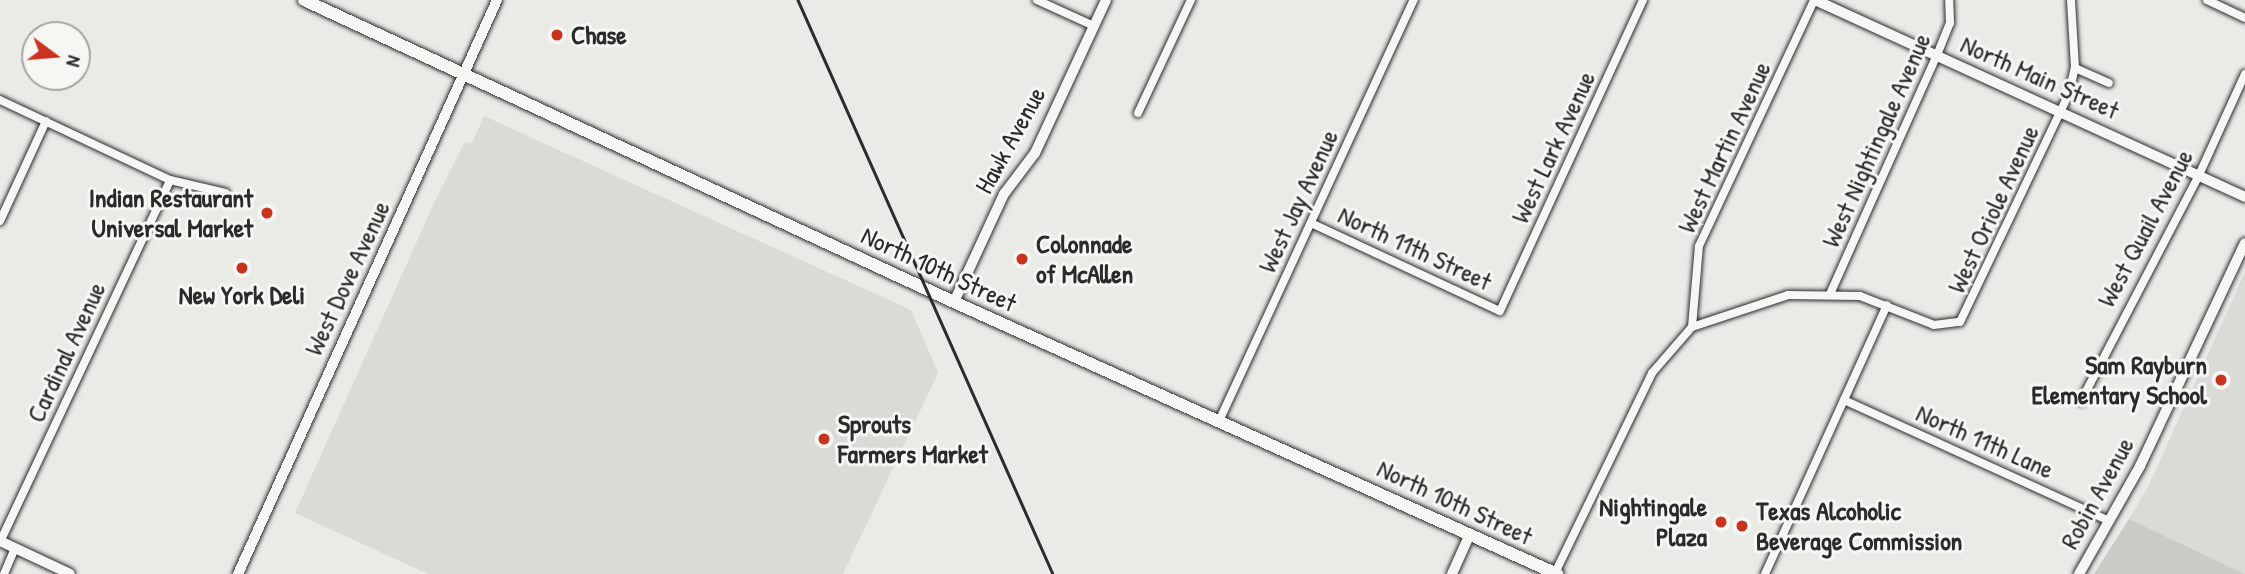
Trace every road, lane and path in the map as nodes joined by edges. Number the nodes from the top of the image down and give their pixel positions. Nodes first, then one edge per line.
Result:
1 (304, 0) edge
2 (497, 0) edge
3 (1037, 0) edge
4 (1106, 0) edge
5 (1191, 0) edge
6 (1415, 0) edge
7 (1643, 0) edge
8 (1815, 0) edge
9 (1949, 0) edge
10 (2071, 0) edge
11 (2207, 0) edge
12 (2245, 18) edge
13 (1094, 26) junction
14 (1937, 55) junction
15 (2075, 68) junction
16 (464, 72) junction
17 (2245, 74) edge
18 (2109, 83) dead end
19 (0, 100) edge
20 (2061, 112) junction
21 (1138, 113) dead end
22 (46, 121) junction
23 (2199, 175) junction
24 (170, 180) junction
25 (226, 193) dead end
26 (2245, 197) edge
27 (0, 221) edge
28 (1311, 223) junction
29 (2245, 243) edge
30 (1830, 294) junction
31 (954, 302) junction
32 (1887, 305) junction
33 (1500, 311) joint
34 (1692, 327) junction
35 (1844, 400) junction
36 (2081, 401) dead end
37 (1220, 419) junction
38 (2109, 521) junction
39 (1470, 534) junction
40 (0, 542) edge
41 (15, 548) junction
42 (4, 574) edge
43 (70, 574) edge
44 (238, 574) edge
45 (1452, 574) edge
46 (1556, 574) edge
47 (1765, 574) edge
48 (2079, 574) edge

1 - 16 main road, North 10th Street
2 - 16 street, West Dove Avenue
3 - 13 street
4 - 13 street, Hawk Avenue
5 - 21 street
6 - 28 street, West Jay Avenue
7 - 33 street, West Lark Avenue
8 - 14 street, North Main Street
8 - 34 street, West Martin Avenue
9 - 14 street, West Nightingale Avenue
10 - 15 street, West Oriole Avenue
11 - 12 street
13 - 31 street, Hawk Avenue
14 - 20 street, North Main Street
14 - 30 street, West Nightingale Avenue
15 - 18 street
15 - 20 street, West Oriole Avenue
16 - 31 main road, North 10th Street
16 - 44 street, West Dove Avenue
17 - 23 street, West Quail Avenue
19 - 22 street
20 - 23 street, North Main Street
20 - 32 street, West Oriole Avenue
22 - 24 street
22 - 27 street
23 - 26 street, North Main Street
23 - 36 street, West Quail Avenue
24 - 25 street
24 - 40 street, Cardinal Avenue
28 - 33 street, North 11th Street
28 - 37 street, West Jay Avenue
29 - 38 street, Robin Avenue
30 - 32 street
30 - 34 street
31 - 37 main road, North 10th Street
32 - 35 street
34 - 46 street
35 - 38 street, North 11th Lane
35 - 47 street
37 - 39 main road, North 10th Street
38 - 48 street, Robin Avenue
39 - 45 street
39 - 46 main road, North 10th Street
40 - 41 street
41 - 42 street
41 - 43 street

